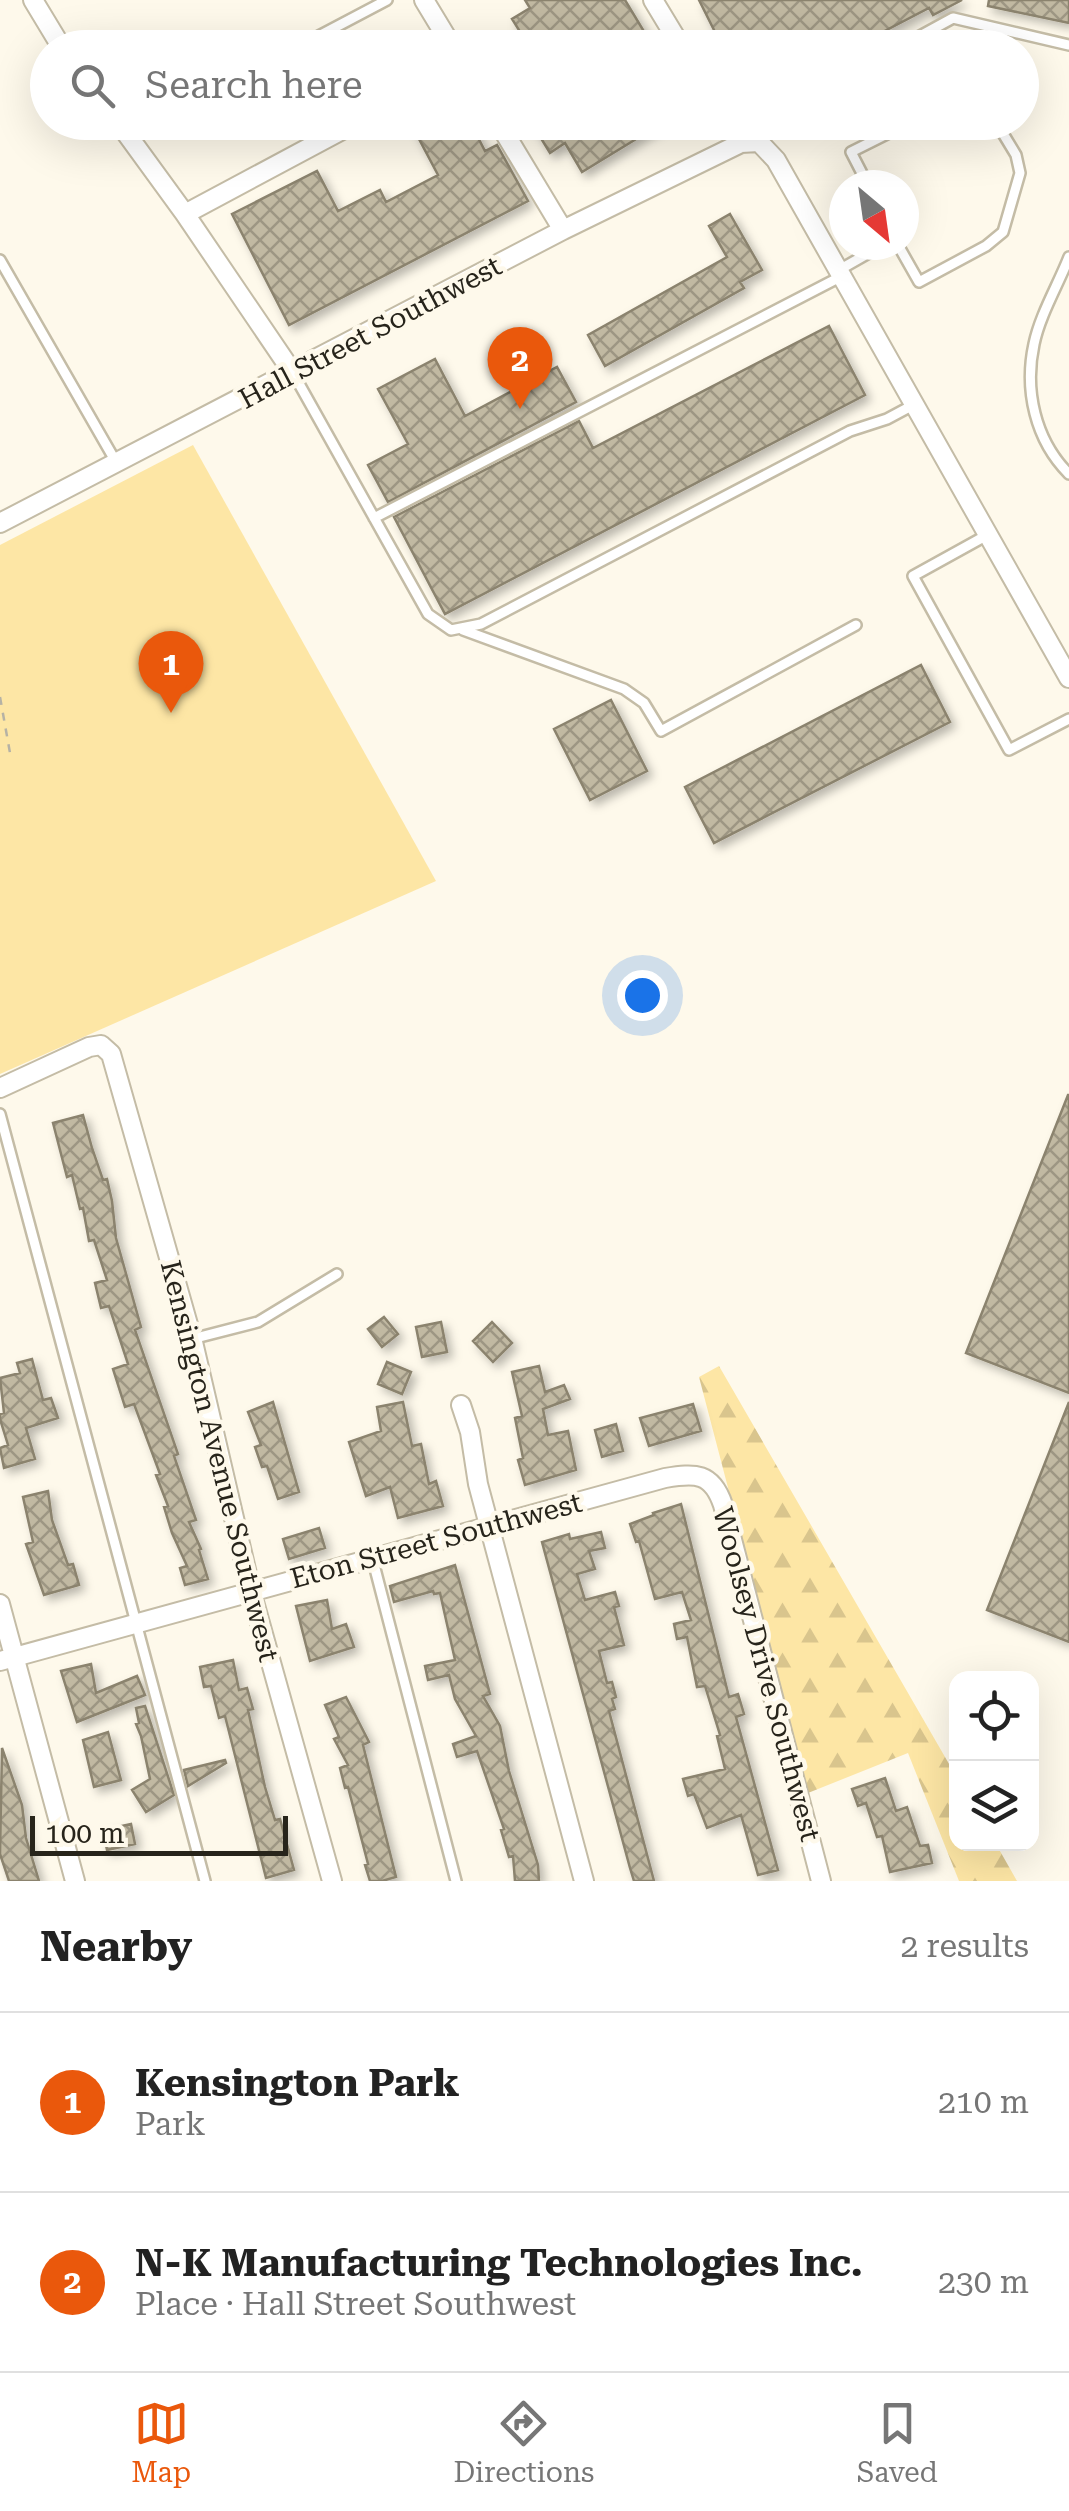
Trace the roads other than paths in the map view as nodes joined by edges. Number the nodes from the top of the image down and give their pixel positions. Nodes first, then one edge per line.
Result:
1 (387, 0) edge
2 (424, 0) edge
3 (653, 0) edge
4 (41, 4) edge
5 (53, 30) edge
6 (330, 30) edge
7 (442, 30) edge
8 (671, 30) edge
9 (931, 30) edge
10 (1005, 30) edge
11 (1039, 38) edge
12 (1069, 45) edge
13 (130, 140) edge
14 (323, 140) edge
15 (509, 140) edge
16 (753, 140) edge
17 (875, 140) edge
18 (1007, 140) edge
19 (750, 142) junction
20 (860, 170) edge
21 (185, 214) junction
22 (563, 230) junction
23 (1069, 257) edge
24 (0, 260) edge
25 (860, 260) edge
26 (906, 260) edge
27 (841, 273) junction
28 (292, 374) junction
29 (916, 403) junction
30 (116, 464) junction
31 (1069, 474) edge
32 (374, 518) junction
33 (0, 523) edge
34 (988, 534) junction
35 (856, 625) dead end
36 (463, 630) junction
37 (1069, 678) edge
38 (1069, 719) edge
39 (0, 1088) edge
40 (0, 1114) edge
41 (337, 1274) dead end
42 (192, 1339) junction
43 (460, 1405) dead end
44 (700, 1476) joint
45 (489, 1525) junction
46 (372, 1557) junction
47 (251, 1591) junction
48 (0, 1604) edge
49 (135, 1623) junction
50 (7, 1659) edge
51 (75, 1881) edge
52 (205, 1881) edge
53 (332, 1881) edge
54 (456, 1881) edge
55 (584, 1881) edge
56 (821, 1881) edge

1 - 6 lane
2 - 7 street
3 - 8 street
4 - 5 street
9 - 10 lane
11 - 12 lane
13 - 21 street
14 - 21 street
15 - 22 street
16 - 19 lane
17 - 20 lane
18 - 26 lane
19 - 22 street, Hall Street Southwest
19 - 27 street
21 - 28 street
22 - 28 street, Hall Street Southwest
23 - 31 lane
24 - 30 lane
25 - 27 lane
27 - 29 street
27 - 32 lane
28 - 30 street, Hall Street Southwest
28 - 32 lane
29 - 34 street
29 - 36 lane
30 - 33 street, Hall Street Southwest
32 - 36 lane
34 - 37 street
34 - 38 lane
35 - 36 lane
39 - 42 street, Kensington Avenue Southwest
40 - 49 lane
41 - 42 lane
42 - 47 street, Kensington Avenue Southwest
43 - 45 street
44 - 45 street, Eton Street Southwest
44 - 56 street, Woolsey Drive Southwest
45 - 46 street, Eton Street Southwest
45 - 55 street
46 - 47 street, Eton Street Southwest
46 - 54 lane
47 - 49 street, Eton Street Southwest
47 - 53 street, Kensington Avenue Southwest
48 - 50 street
49 - 50 street, Eton Street Southwest
49 - 52 lane
50 - 51 street

